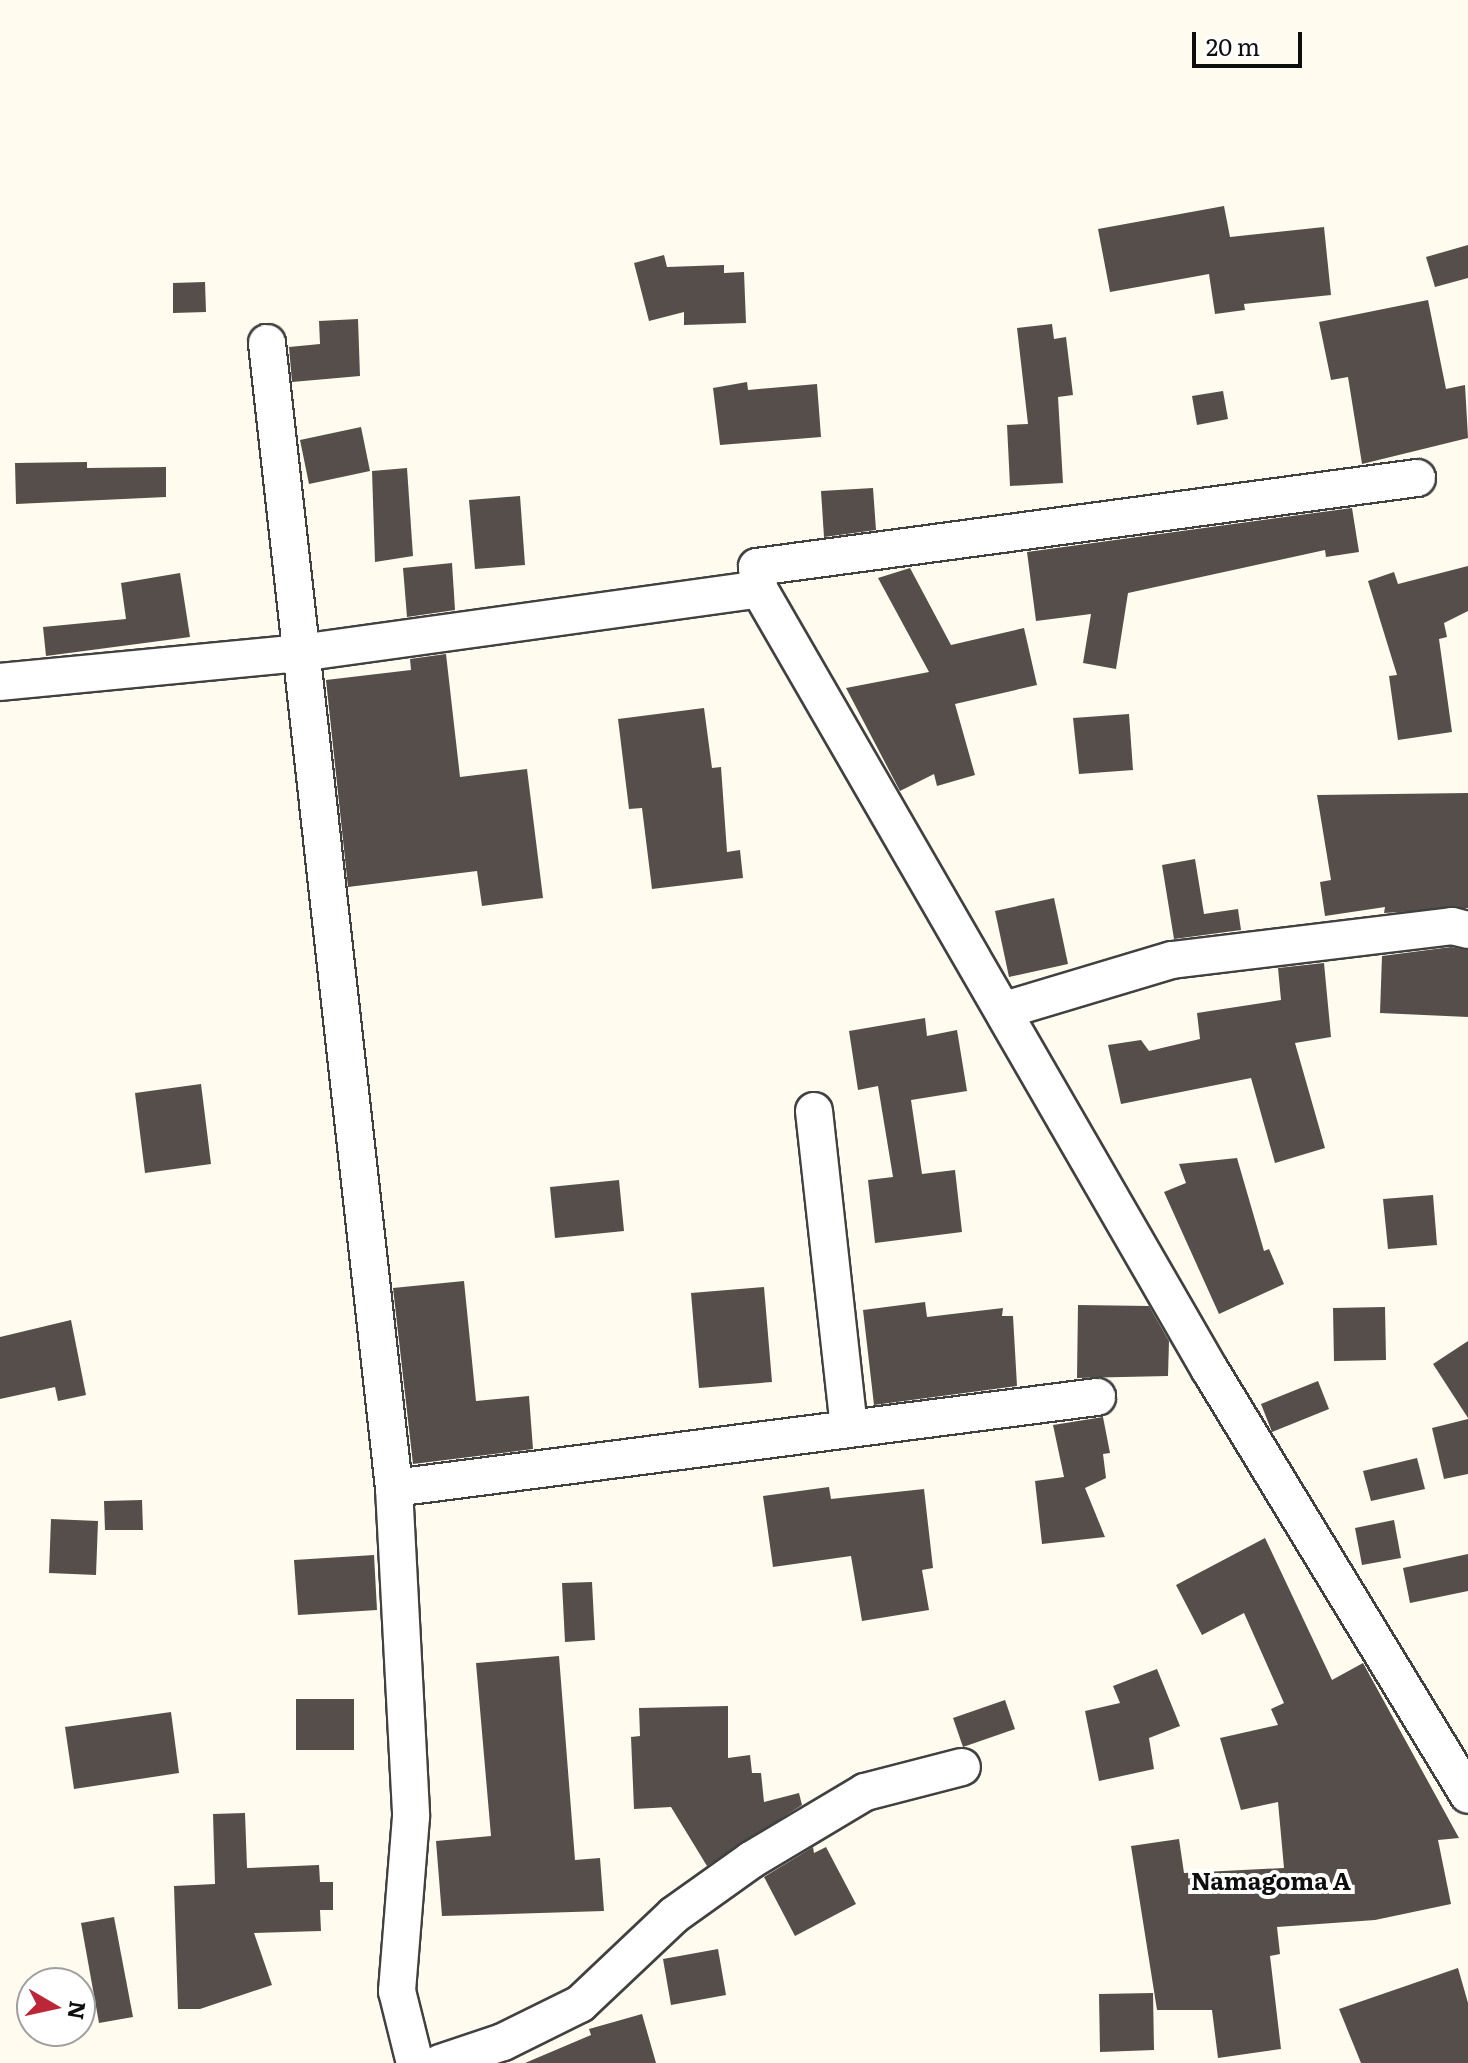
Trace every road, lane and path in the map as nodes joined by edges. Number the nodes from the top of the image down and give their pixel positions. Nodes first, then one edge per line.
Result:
1 (267, 343) dead end
2 (1417, 478) dead end
3 (759, 589) junction
4 (300, 653) junction
5 (0, 682) edge
6 (1468, 930) edge
7 (1005, 1010) junction
8 (814, 1111) dead end
9 (1097, 1397) dead end
10 (849, 1427) junction
11 (394, 1488) junction
12 (962, 1767) dead end
13 (1468, 1795) edge
14 (415, 2063) edge
15 (440, 2063) edge

1 - 4 street
2 - 3 street
3 - 4 street
3 - 7 street
4 - 5 street
4 - 11 street
6 - 7 street
7 - 13 street
8 - 10 street
9 - 10 street
10 - 11 street
11 - 14 street
12 - 15 street

